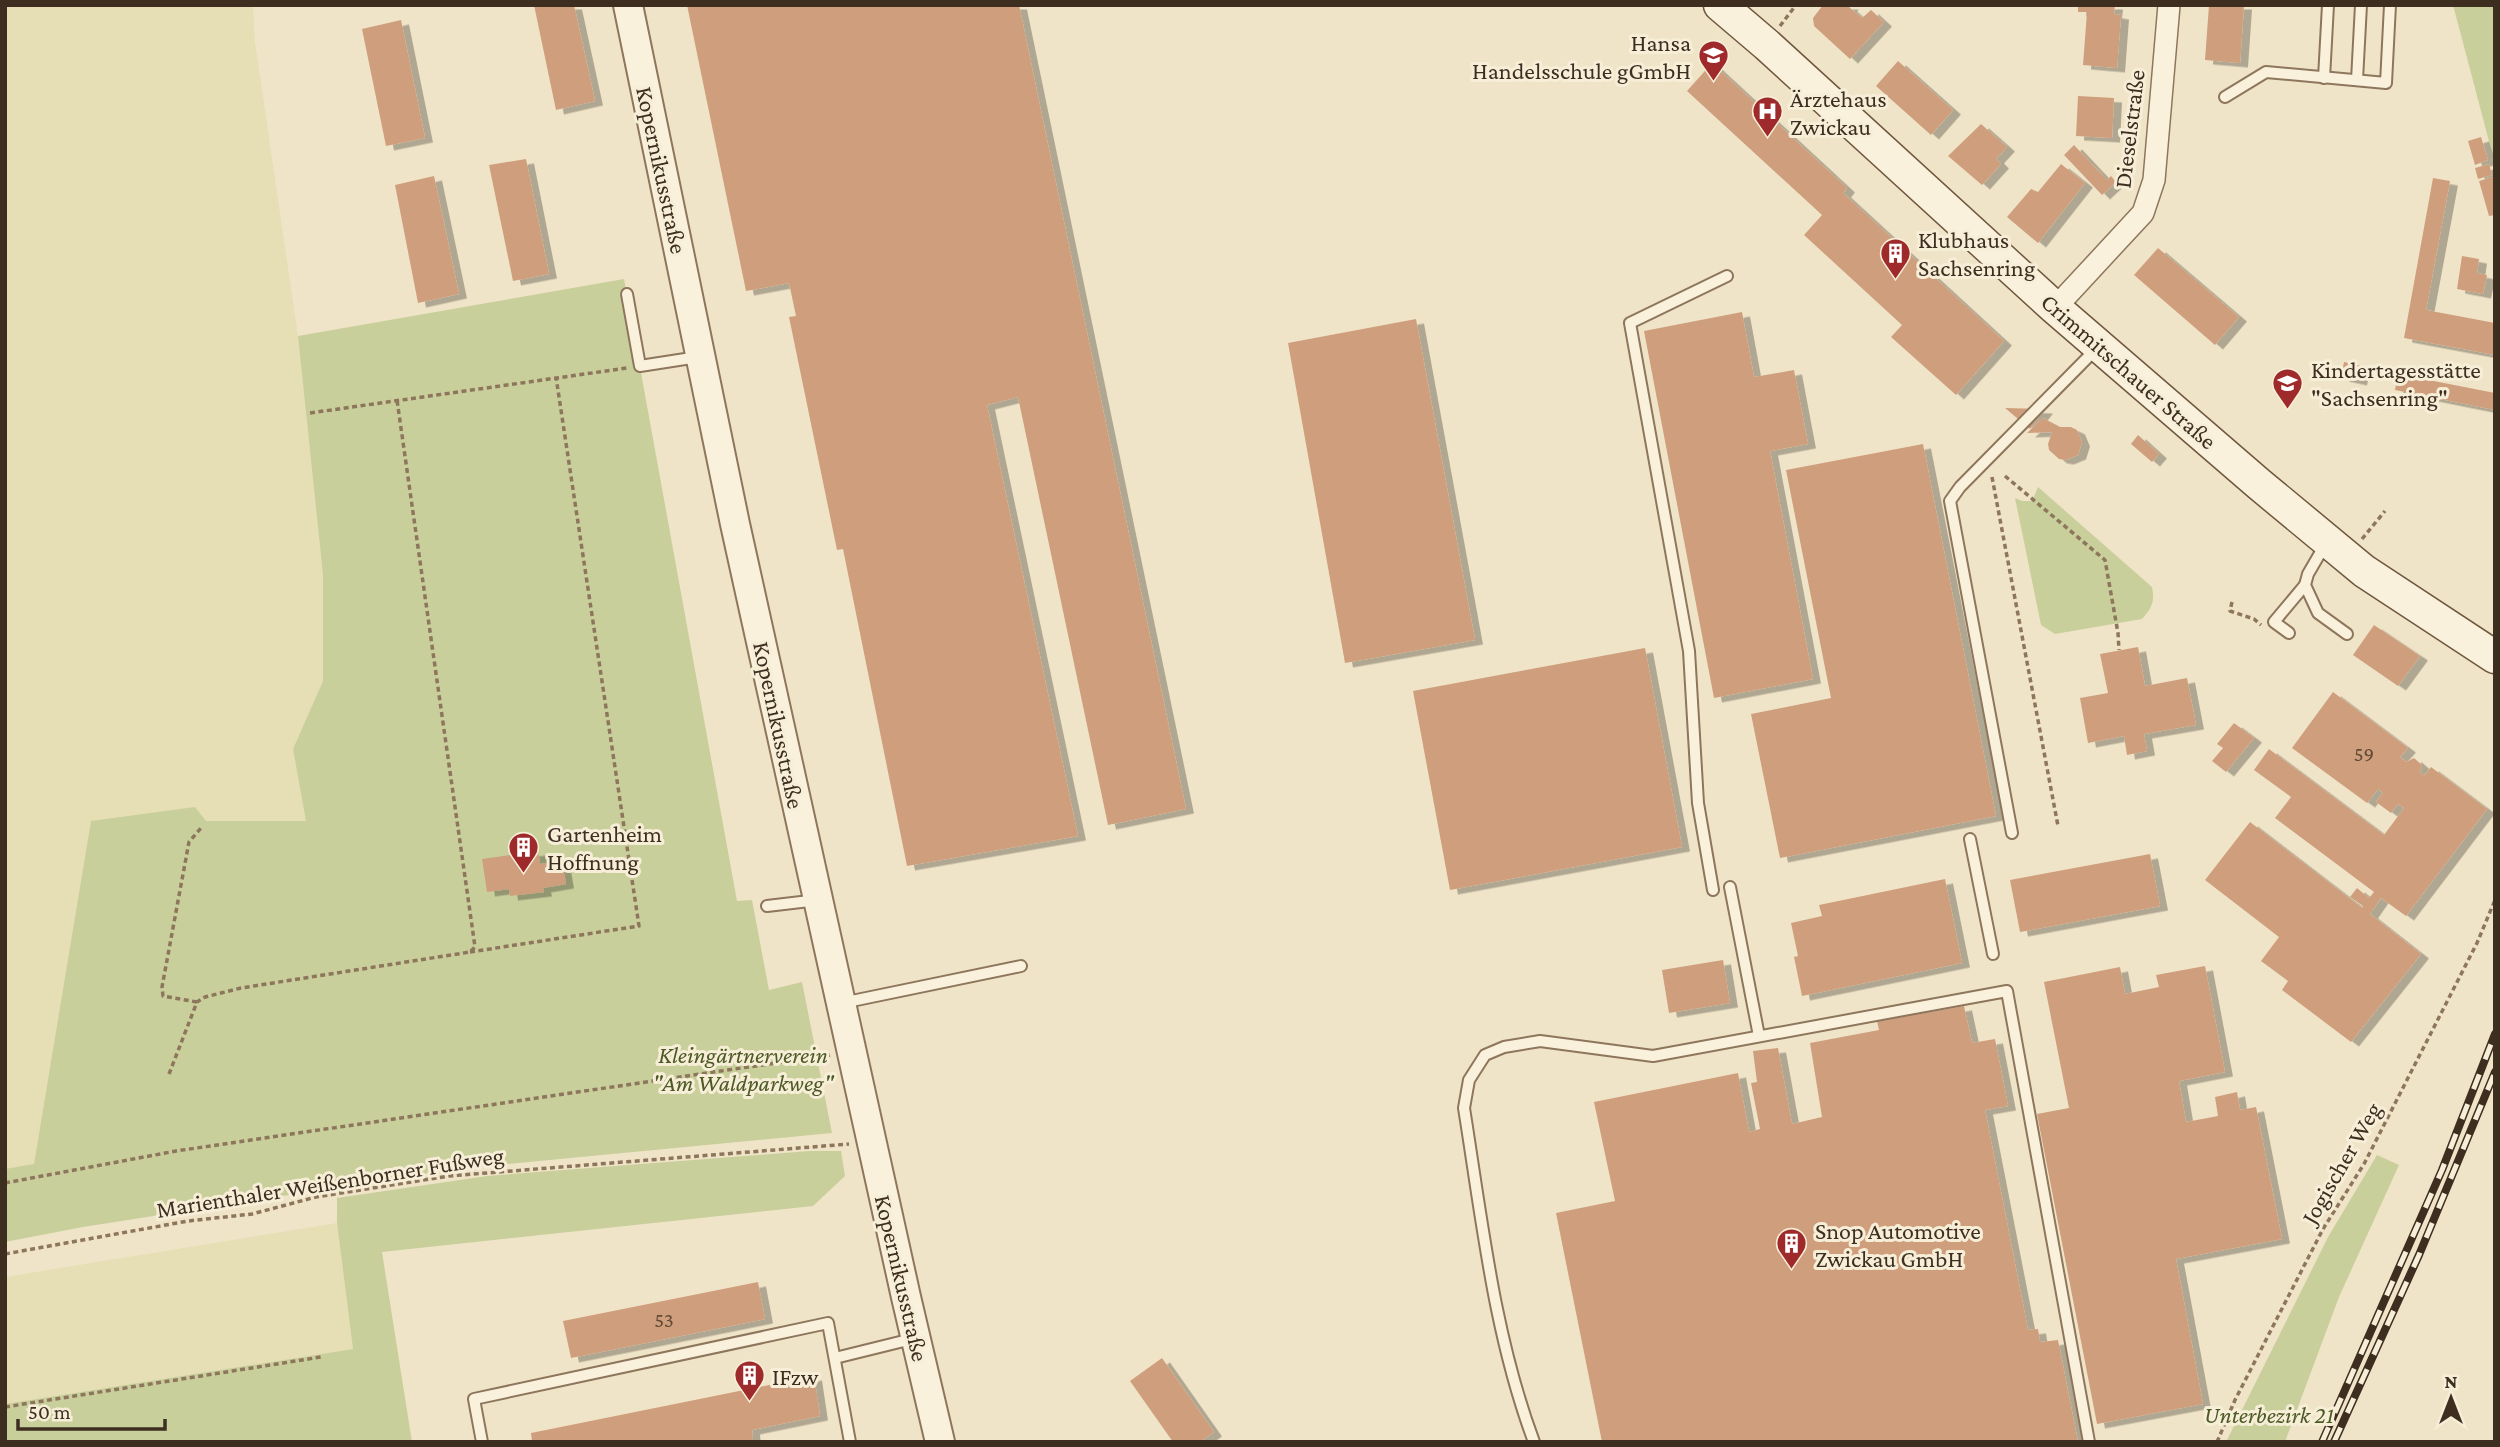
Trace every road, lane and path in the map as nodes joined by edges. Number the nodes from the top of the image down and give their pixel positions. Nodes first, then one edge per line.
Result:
1 (628, 5) edge
2 (1720, 5) edge
3 (2169, 5) edge
4 (2328, 5) edge
5 (2361, 5) edge
6 (2390, 5) edge
7 (2325, 78) junction
8 (2357, 80) junction
9 (2225, 97) dead end
10 (1727, 276) dead end
11 (627, 294) dead end
12 (2055, 308) junction
13 (2099, 346) junction
14 (701, 356) junction
15 (640, 366) junction
16 (556, 377) junction
17 (397, 400) junction
18 (310, 413) dead end
19 (1988, 459) junction
20 (2006, 477) dead end
21 (2385, 511) dead end
22 (2365, 537) dead end
23 (2327, 540) junction
24 (2305, 585) junction
25 (2232, 602) dead end
26 (2263, 627) dead end
27 (2289, 633) dead end
28 (2347, 634) dead end
29 (2119, 650) dead end
30 (2495, 657) edge
31 (2058, 826) dead end
32 (201, 828) dead end
33 (2012, 832) dead end
34 (1970, 839) dead end
35 (1730, 887) dead end
36 (1713, 890) dead end
37 (818, 900) junction
38 (2495, 900) edge
39 (767, 906) dead end
40 (470, 952) junction
41 (1993, 954) dead end
42 (1021, 966) dead end
43 (197, 1002) junction
44 (842, 1003) junction
45 (1759, 1036) junction
46 (852, 1051) junction
47 (169, 1074) dead end
48 (872, 1141) junction
49 (5, 1183) edge
50 (5, 1254) edge
51 (916, 1339) junction
52 (321, 1357) dead end
53 (835, 1359) junction
54 (5, 1407) edge
55 (482, 1442) edge
56 (850, 1442) edge
57 (940, 1442) edge
58 (1534, 1442) edge
59 (2089, 1442) edge
60 (2217, 1442) edge

1 - 14 street, Kopernikusstraße
2 - 12 main road, Crimmitschauer Straße
3 - 12 street, Dieselstraße
4 - 7 lane
5 - 8 lane
6 - 8 lane
7 - 8 lane
7 - 9 lane
10 - 36 lane
11 - 15 lane
12 - 13 main road, Crimmitschauer Straße
13 - 19 lane
13 - 23 main road, Crimmitschauer Straße
14 - 15 lane
14 - 37 street, Kopernikusstraße
15 - 16 path
16 - 17 path
16 - 40 path
17 - 18 path
17 - 40 path
19 - 31 path
19 - 33 lane
20 - 29 path
21 - 22 path
23 - 24 lane
23 - 30 main road, Crimmitschauer Straße
24 - 27 lane
24 - 28 lane
25 - 26 path
32 - 43 path
34 - 41 lane
35 - 45 lane
37 - 39 lane
37 - 44 street, Kopernikusstraße
38 - 60 path, Jogischer Weg
40 - 43 path
42 - 44 lane
43 - 47 path
44 - 46 street, Kopernikusstraße
45 - 58 lane
45 - 59 lane
46 - 48 street, Kopernikusstraße
46 - 49 path
48 - 50 path, Marienthaler Weißenborner Fußweg
48 - 51 street, Kopernikusstraße
51 - 53 lane
51 - 57 street, Kopernikusstraße
52 - 54 path
53 - 55 lane
53 - 56 lane

